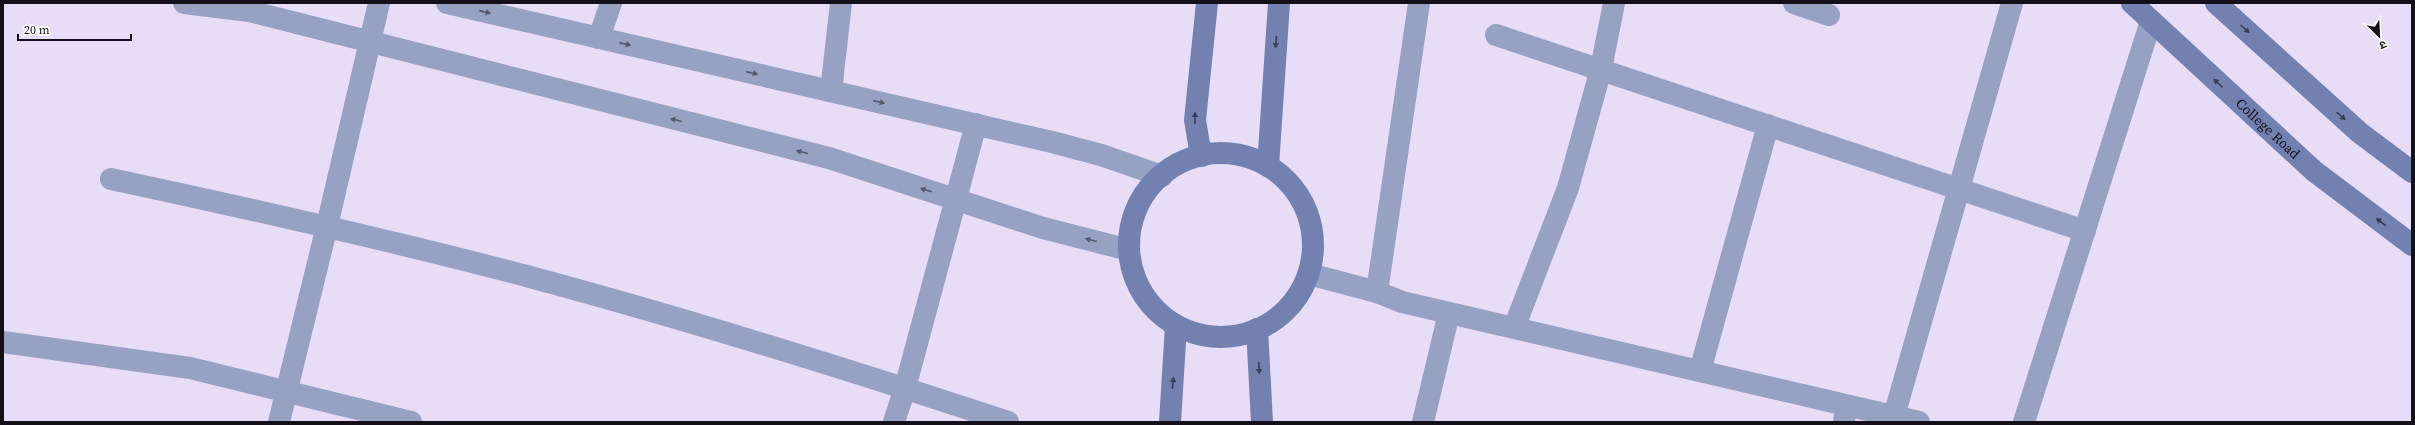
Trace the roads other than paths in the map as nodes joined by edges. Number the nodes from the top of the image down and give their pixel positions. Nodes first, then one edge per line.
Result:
1 (184, 3) edge
2 (378, 3) edge
3 (447, 3) edge
4 (611, 3) edge
5 (841, 3) edge
6 (1208, 3) edge
7 (1279, 3) edge
8 (1419, 3) edge
9 (1614, 3) edge
10 (1794, 3) edge
11 (2012, 3) edge
12 (2132, 3) edge
13 (2216, 3) edge
14 (1829, 15) dead end
15 (2151, 21) junction
16 (1496, 35) dead end
17 (599, 38) junction
18 (370, 42) junction
19 (1601, 69) junction
20 (831, 91) junction
21 (976, 124) junction
22 (1768, 125) junction
23 (1201, 156) junction
24 (1268, 166) junction
25 (2412, 172) edge
26 (1162, 176) junction
27 (111, 179) dead end
28 (1959, 188) junction
29 (957, 200) junction
30 (327, 226) junction
31 (2085, 231) junction
32 (2412, 246) edge
33 (1129, 250) junction
34 (1309, 274) junction
35 (1377, 292) junction
36 (1449, 312) junction
37 (1176, 326) junction
38 (1514, 328) junction
39 (1257, 329) junction
40 (3, 342) edge
41 (1700, 371) junction
42 (905, 388) junction
43 (286, 391) junction
44 (1845, 414) edge
45 (1894, 416) junction
46 (278, 422) edge
47 (412, 422) edge
48 (894, 422) edge
49 (1008, 422) edge
50 (1170, 422) edge
51 (1262, 422) edge
52 (1423, 422) edge
53 (1919, 422) edge
54 (2024, 422) edge

1 - 18 street
2 - 18 street
3 -> 17 street
4 - 17 street
5 - 20 street
23 -> 6 main road
7 -> 24 main road
8 - 35 street
9 - 19 street
10 - 14 street
11 - 28 street
12 - 15 main road, College Road
13 -> 25 main road
15 - 31 street
32 -> 15 main road, College Road
16 - 19 street
17 -> 20 street
29 -> 18 street
18 - 30 street
19 - 22 street
19 - 38 street
20 -> 21 street
21 - 26 street
21 - 29 street
22 - 28 street
22 - 41 street
23 - 24 main road
23 - 26 main road
24 - 34 main road
26 - 33 main road
27 - 30 street
28 - 31 street
28 - 45 street
33 -> 29 street
29 - 42 street
30 - 42 street
30 - 43 street
31 - 54 street
33 - 37 main road
34 - 35 street
34 - 39 main road
35 - 36 street
36 - 38 street
36 - 52 street
37 - 39 main road
50 -> 37 main road
38 - 41 street
39 -> 51 main road
40 - 43 street
41 - 44 street
42 - 48 street
42 - 49 street
43 - 46 street
43 - 47 street
44 - 45 street
45 - 53 street

